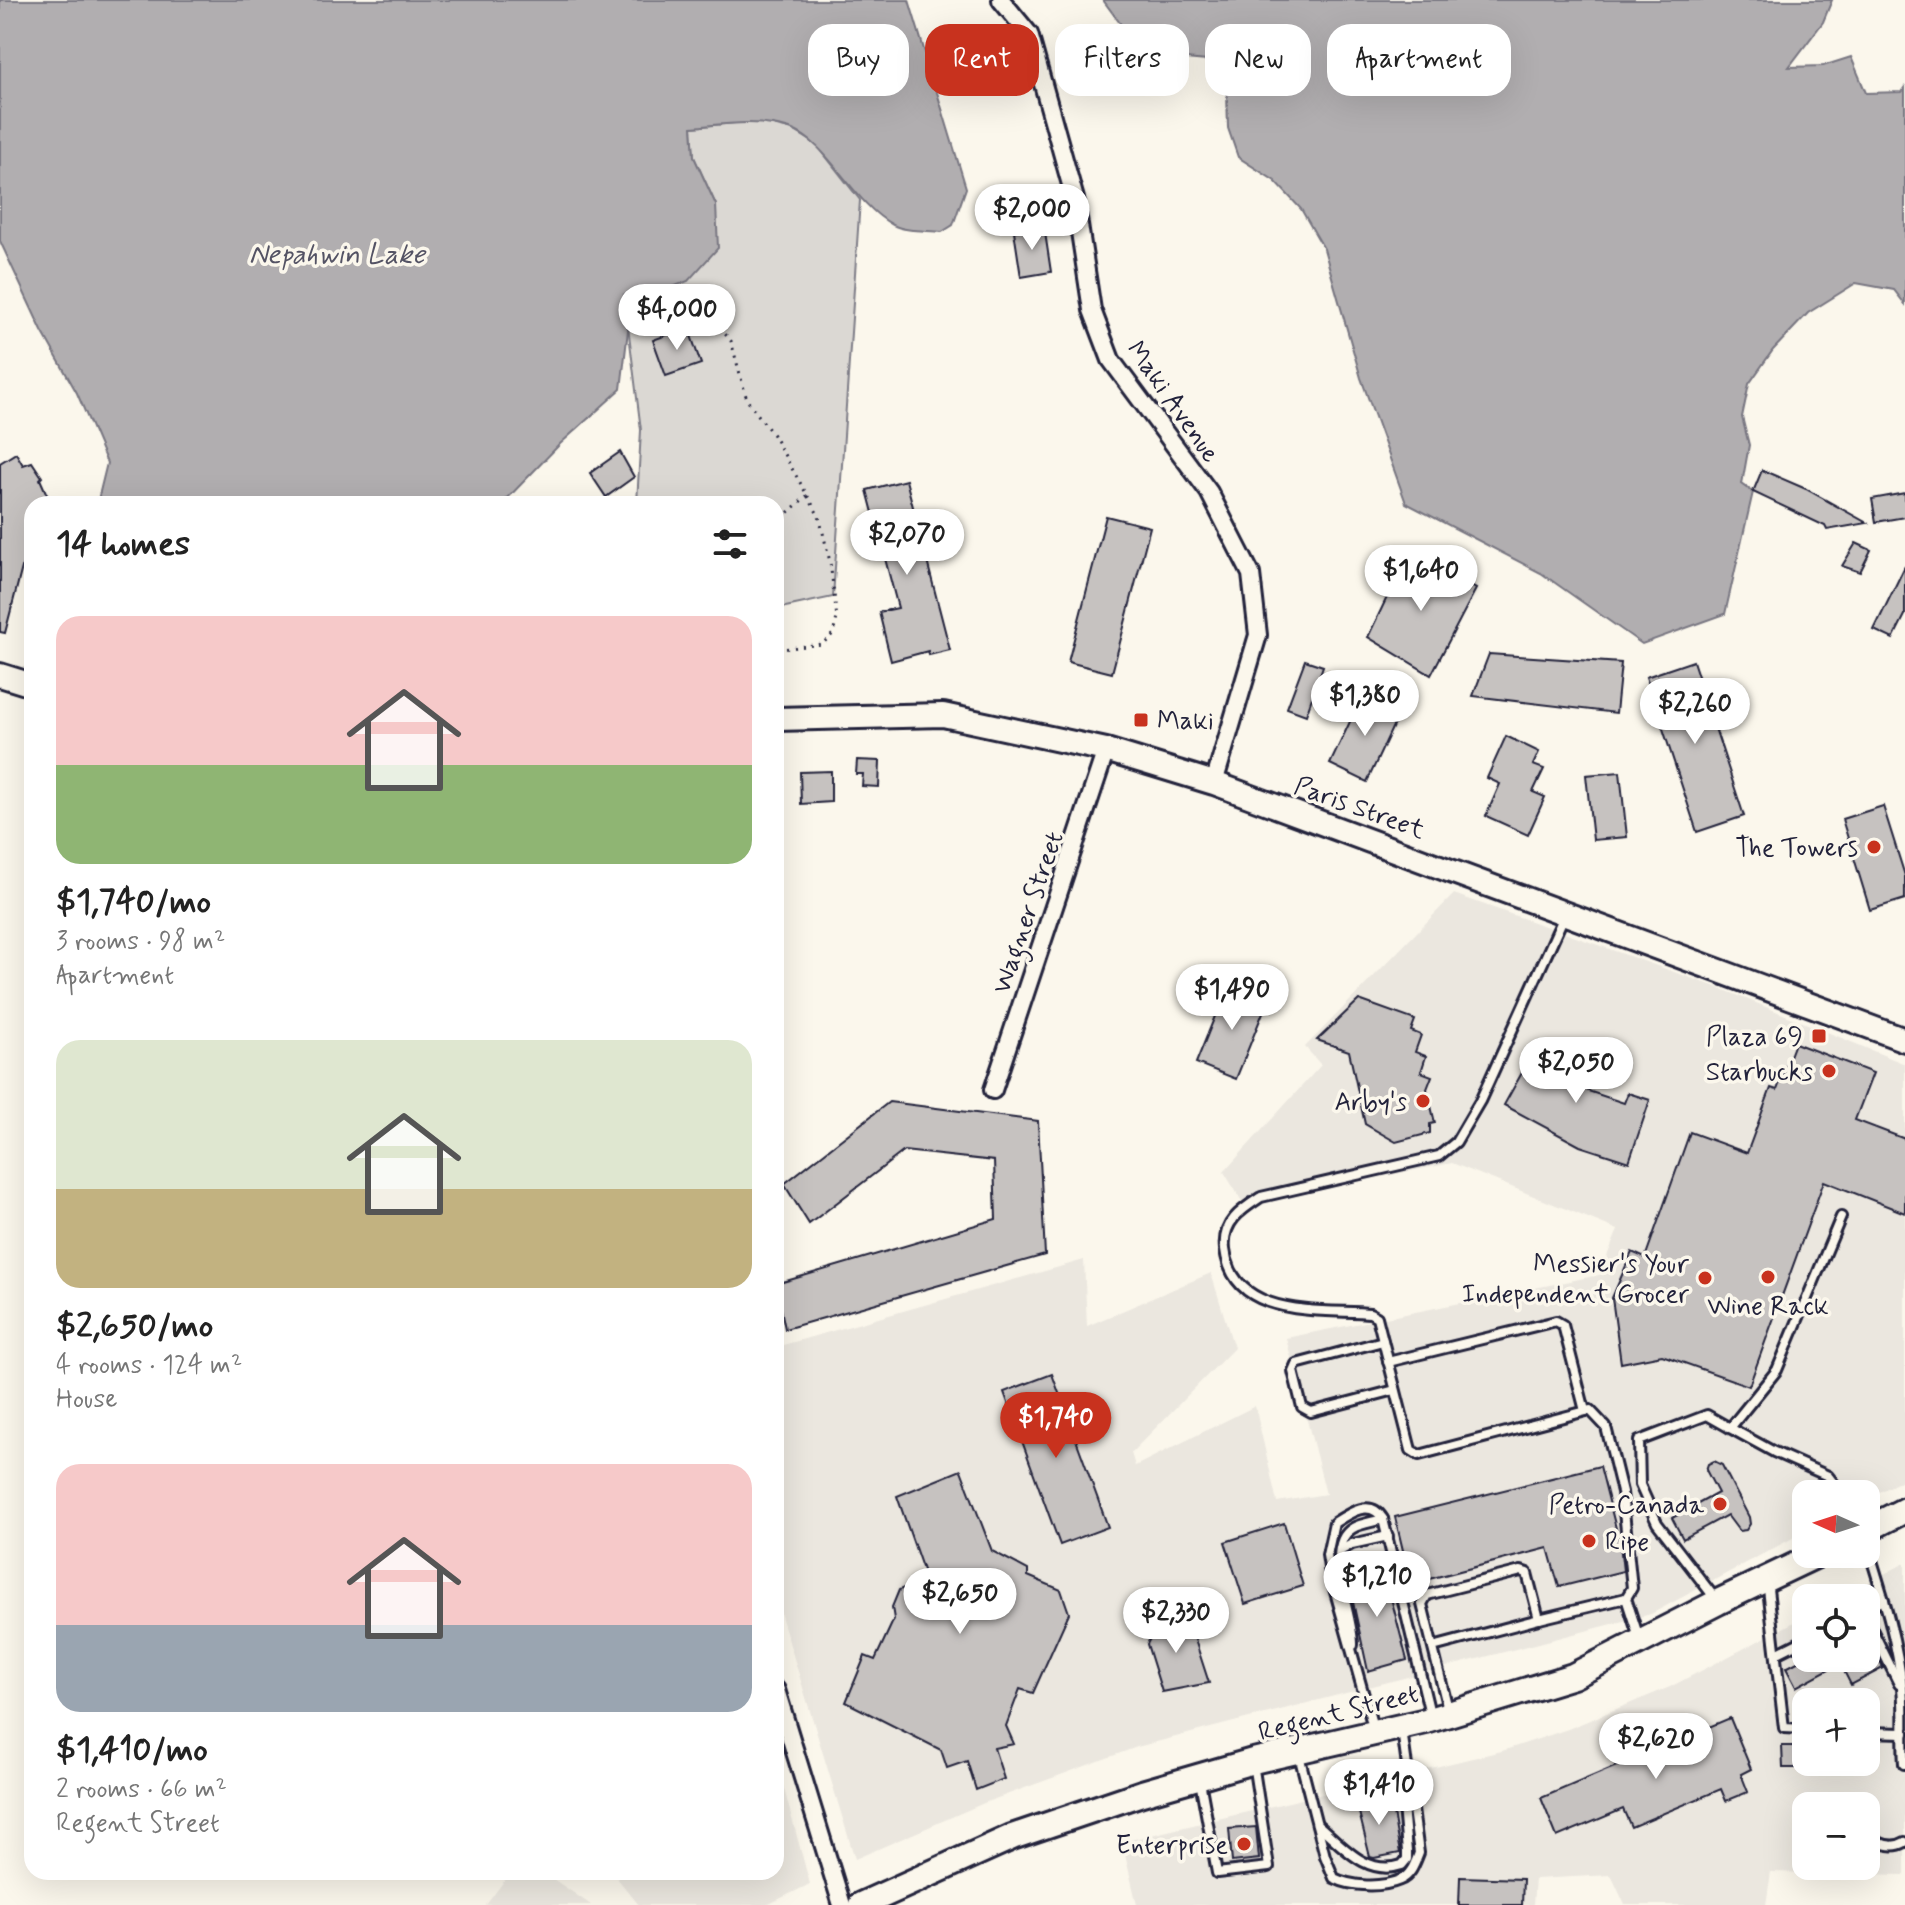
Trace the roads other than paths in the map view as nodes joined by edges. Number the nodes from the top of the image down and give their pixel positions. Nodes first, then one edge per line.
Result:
1 (1001, 0) edge
2 (0, 675) edge
3 (24, 682) edge
4 (784, 719) edge
5 (1106, 750) junction
6 (1214, 783) junction
7 (1565, 913) junction
8 (1905, 1040) edge
9 (993, 1090) dead end
10 (1841, 1217) dead end
11 (1383, 1341) junction
12 (1388, 1362) junction
13 (1395, 1390) junction
14 (1585, 1411) junction
15 (1730, 1428) junction
16 (1831, 1480) edge
17 (1905, 1510) edge
18 (1383, 1519) junction
19 (1880, 1523) edge
20 (1388, 1536) junction
21 (1340, 1551) junction
22 (1792, 1568) edge
23 (1874, 1568) edge
24 (1767, 1580) junction
25 (1626, 1598) junction
26 (1884, 1600) junction
27 (1718, 1602) junction
28 (1880, 1602) edge
29 (1539, 1619) junction
30 (1640, 1641) junction
31 (1880, 1645) edge
32 (1792, 1646) edge
33 (1433, 1647) junction
34 (1353, 1653) junction
35 (1776, 1654) junction
36 (1903, 1692) junction
37 (784, 1716) edge
38 (1440, 1716) junction
39 (1402, 1726) junction
40 (1792, 1728) edge
41 (1880, 1732) edge
42 (1374, 1733) junction
43 (1903, 1733) edge
44 (1298, 1751) junction
45 (1253, 1761) junction
46 (1904, 1764) edge
47 (1199, 1777) junction
48 (1410, 1780) junction
49 (1316, 1824) junction
50 (1880, 1842) edge
51 (1905, 1842) edge
52 (842, 1905) edge
53 (861, 1905) edge

1 - 6 street, Maki Avenue
2 - 3 main road
4 - 5 main road, Paris Street
5 - 6 main road, Paris Street
5 - 9 street, Wagner Street
6 - 7 main road, Paris Street
7 - 8 main road, Paris Street
7 - 11 lane
10 - 15 lane
11 - 12 lane
11 - 13 lane
12 - 13 lane
12 - 14 lane
13 - 14 lane
14 - 25 lane
15 - 16 lane
15 - 27 lane
17 - 19 main road
18 - 20 lane
18 - 21 lane
18 - 34 lane
20 - 21 lane
20 - 38 lane
21 - 34 lane
22 - 24 main road, Regent Street
23 - 26 lane
24 - 27 main road, Regent Street
24 - 35 lane
25 - 29 lane
25 - 30 lane
26 - 28 lane
26 - 36 lane
27 - 30 main road, Regent Street
29 - 33 lane
29 - 33 lane
30 - 38 main road, Regent Street
31 - 36 lane
32 - 35 lane
33 - 38 lane
34 - 42 lane
35 - 40 lane
36 - 43 lane
37 - 52 street
38 - 39 main road, Regent Street
39 - 42 main road, Regent Street
39 - 48 lane
41 - 43 lane
42 - 44 main road, Regent Street
43 - 46 lane
44 - 45 main road, Regent Street
44 - 49 lane
45 - 47 main road, Regent Street
45 - 47 lane
47 - 53 main road, Regent Street
48 - 49 lane
48 - 49 lane
50 - 51 lane

